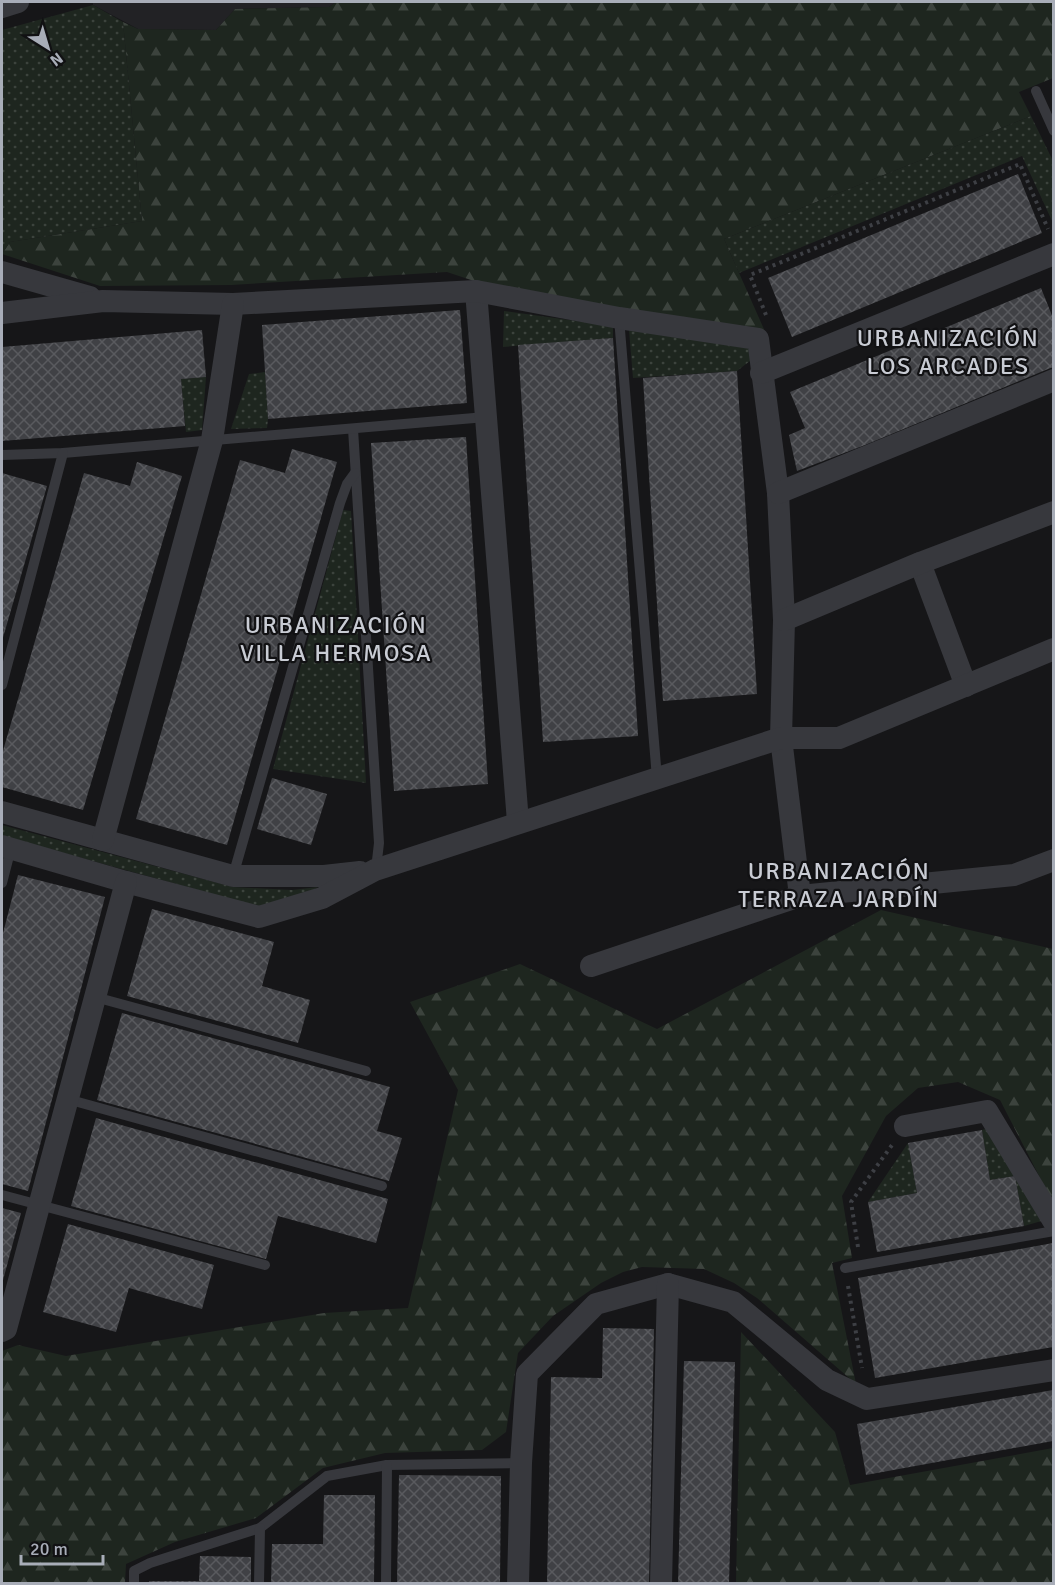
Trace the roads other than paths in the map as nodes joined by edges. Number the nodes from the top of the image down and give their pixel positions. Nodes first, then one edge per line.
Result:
1 (18, 2) edge
2 (2, 7) edge
3 (1036, 91) dead end
4 (1053, 131) edge
5 (1053, 254) edge
6 (2, 272) edge
7 (476, 291) junction
8 (103, 301) junction
9 (233, 304) junction
10 (2, 313) edge
11 (620, 318) junction
12 (761, 373) junction
13 (1053, 380) edge
14 (486, 417) junction
15 (353, 429) junction
16 (212, 440) junction
17 (63, 453) junction
18 (2, 455) edge
19 (355, 473) junction
20 (778, 493) junction
21 (1053, 512) edge
22 (920, 563) junction
23 (784, 620) junction
24 (1053, 649) edge
25 (2, 685) edge
26 (966, 686) junction
27 (781, 738) junction
28 (657, 778) junction
29 (2, 812) edge
30 (518, 822) junction
31 (103, 840) junction
32 (6, 847) edge
33 (1053, 860) edge
34 (375, 870) junction
35 (233, 876) junction
36 (126, 882) junction
37 (2, 883) edge
38 (801, 896) junction
39 (591, 966) dead end
40 (95, 997) junction
41 (366, 1071) dead end
42 (67, 1099) junction
43 (905, 1126) road end
44 (382, 1186) dead end
45 (2, 1195) edge
46 (38, 1206) junction
47 (1053, 1222) edge
48 (1053, 1231) edge
49 (265, 1265) dead end
50 (845, 1268) road end
51 (668, 1284) junction
52 (2, 1331) edge
53 (1053, 1370) edge
54 (521, 1463) junction
55 (387, 1465) junction
56 (260, 1528) junction
57 (134, 1584) edge
58 (259, 1584) edge
59 (386, 1584) edge
60 (518, 1584) edge
61 (661, 1584) edge

1 - 2 street
3 - 4 lane
5 - 12 street
6 - 8 street
7 - 9 street
7 - 11 street
7 - 14 street
8 - 9 street
8 - 10 street
9 - 16 street
11 - 12 street
11 - 28 lane
12 - 20 street
13 - 20 street
14 - 15 lane
14 - 30 street
15 - 16 lane
15 - 19 lane
16 - 17 lane
16 - 31 street
17 - 18 lane
17 - 25 lane
19 - 34 lane
19 - 35 lane
20 - 23 street
21 - 22 street
22 - 23 street
22 - 26 street
23 - 27 street
24 - 26 street
26 - 27 street
27 - 28 street
27 - 38 street
28 - 30 street
29 - 31 street
30 - 34 street
31 - 35 street
32 - 36 street
32 - 37 lane
33 - 38 street
34 - 35 street
34 - 36 street
36 - 40 street
38 - 39 street
40 - 41 lane
40 - 42 street
42 - 44 lane
42 - 46 street
43 - 47 street
45 - 46 lane
46 - 49 lane
46 - 52 street
48 - 50 lane
51 - 53 street
51 - 54 street
51 - 61 street
54 - 55 lane
54 - 60 street
55 - 56 lane
55 - 59 lane
56 - 57 lane
56 - 58 lane

